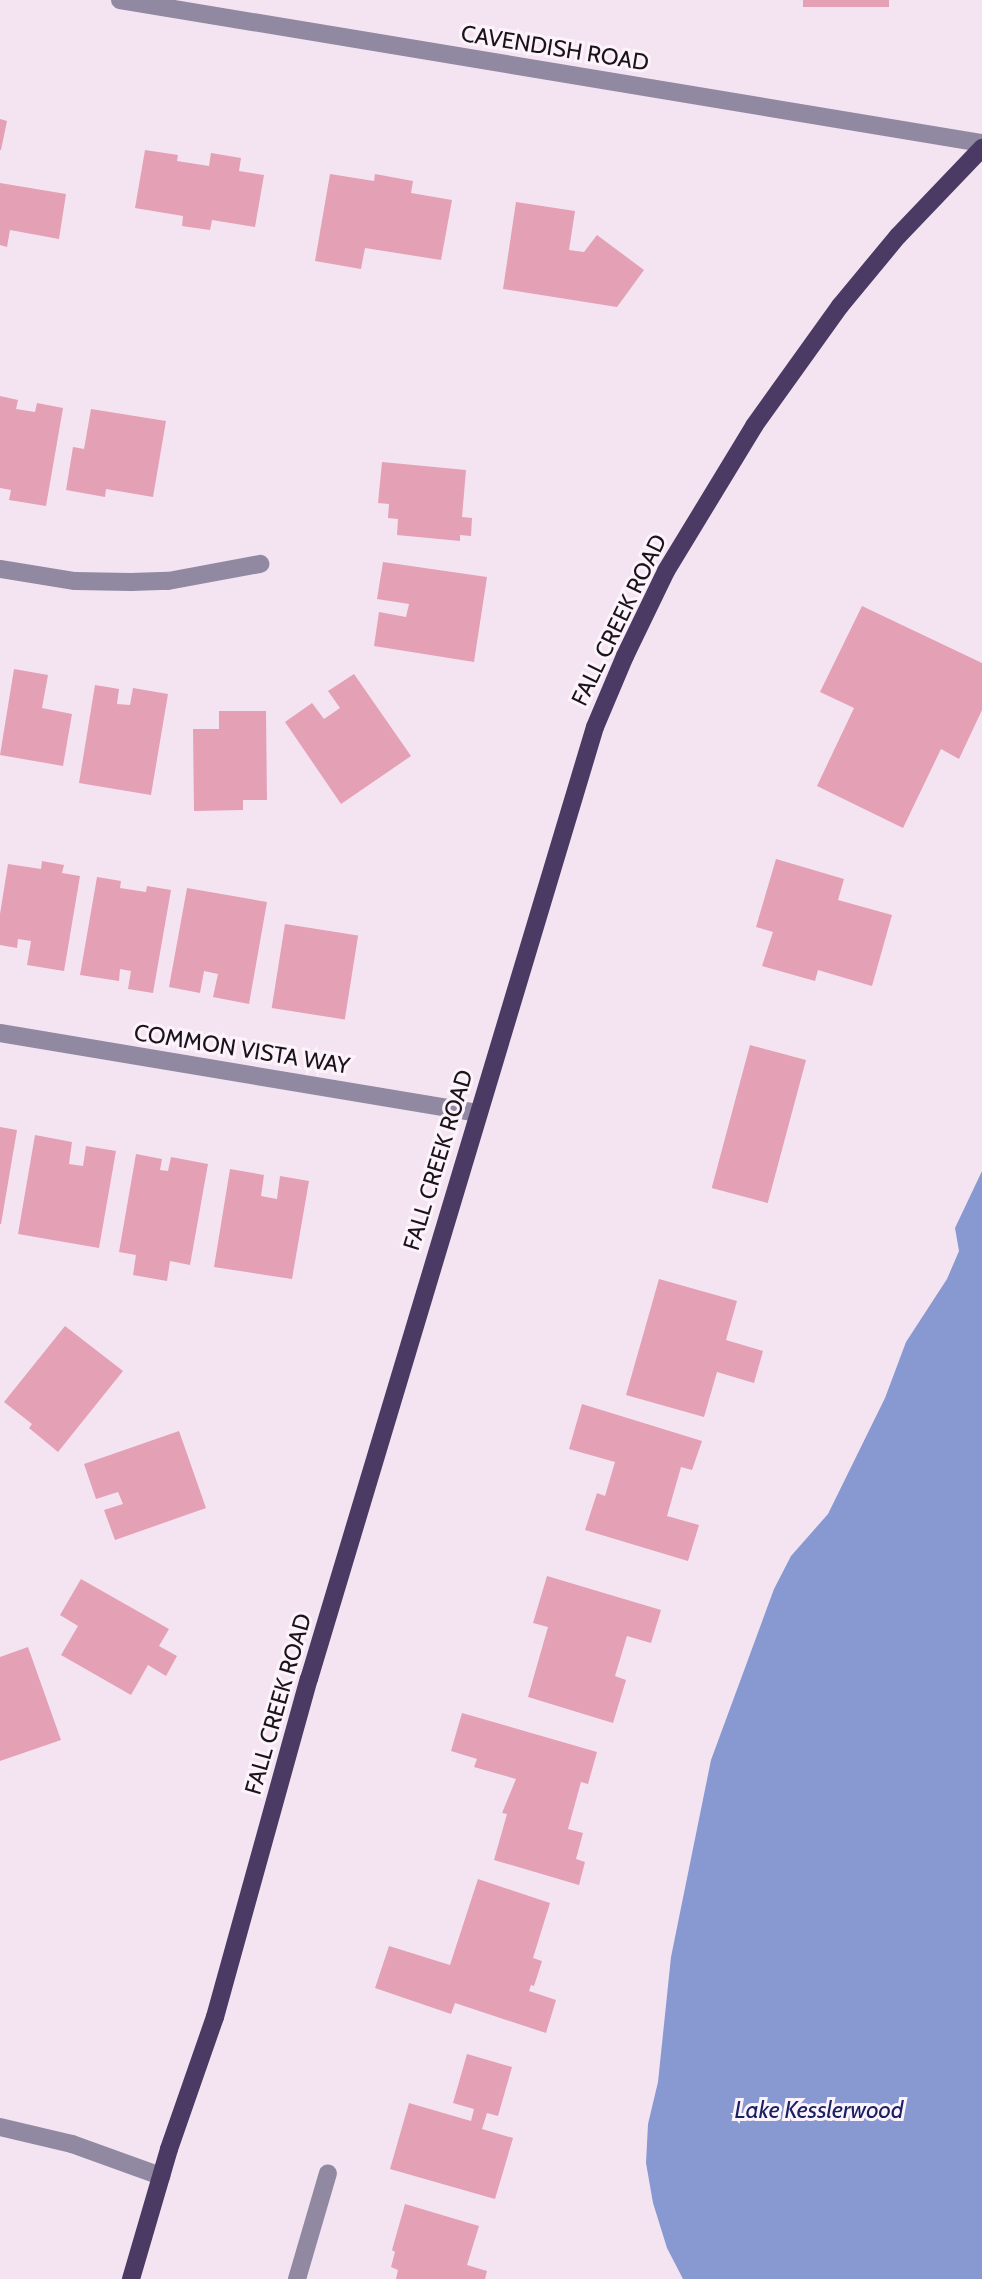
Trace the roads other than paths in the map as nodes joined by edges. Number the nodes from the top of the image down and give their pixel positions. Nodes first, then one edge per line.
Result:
1 (120, 0) edge
2 (982, 146) edge
3 (260, 564) dead end
4 (0, 569) edge
5 (0, 1033) edge
6 (477, 1113) junction
7 (0, 2127) edge
8 (328, 2173) dead end
9 (161, 2176) junction
10 (131, 2279) edge
11 (297, 2279) edge

1 - 2 street, CAVENDISH ROAD
2 - 6 main road, FALL CREEK ROAD
3 - 4 street
5 - 6 street, COMMON VISTA WAY
6 - 9 main road, FALL CREEK ROAD
7 - 9 street
8 - 11 street
9 - 10 main road, FALL CREEK ROAD

